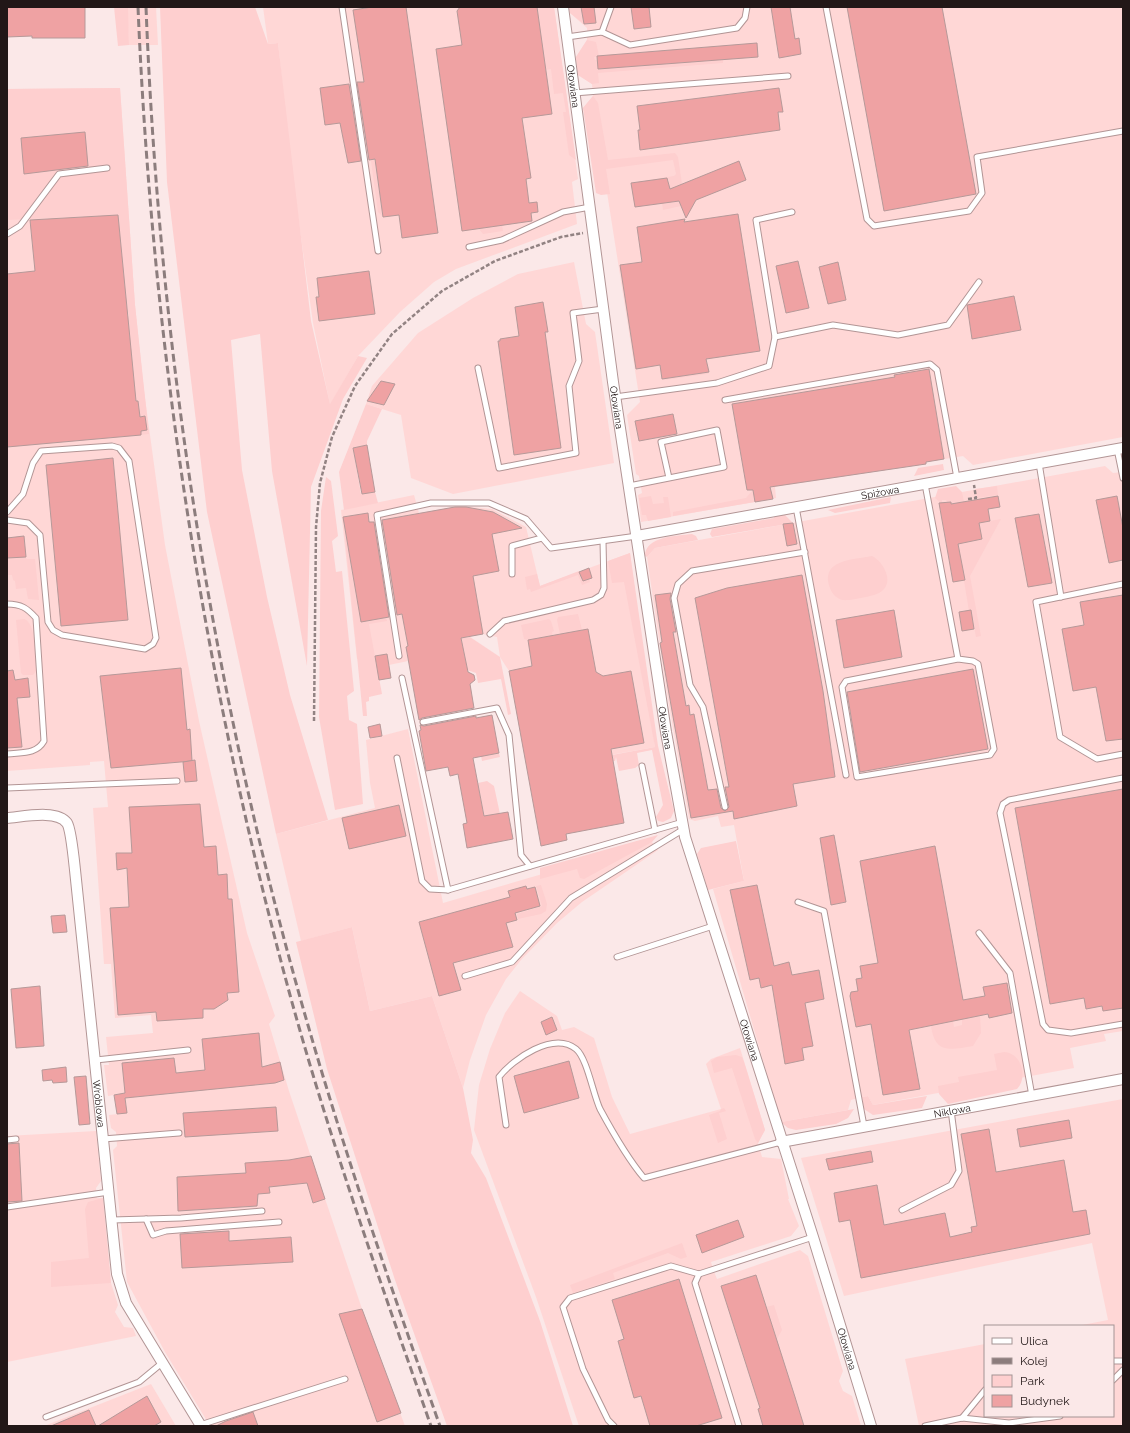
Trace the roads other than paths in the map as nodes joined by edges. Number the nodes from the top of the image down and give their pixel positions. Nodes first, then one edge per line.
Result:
1 (342, 7) edge
2 (563, 7) edge
3 (611, 7) edge
4 (747, 7) edge
5 (826, 7) edge
6 (602, 32) junction
7 (567, 37) junction
8 (788, 76) dead end
9 (574, 94) junction
10 (1123, 131) edge
11 (107, 168) dead end
12 (590, 207) junction
13 (792, 212) dead end
14 (7, 234) edge
15 (469, 247) dead end
16 (378, 251) dead end
17 (979, 282) dead end
18 (603, 309) junction
19 (775, 337) junction
20 (478, 368) dead end
21 (615, 397) junction
22 (724, 400) dead end
23 (1120, 448) edge
24 (1039, 463) junction
25 (669, 478) junction
26 (958, 478) junction
27 (1123, 478) edge
28 (925, 484) junction
29 (629, 486) junction
30 (796, 507) junction
31 (7, 512) edge
32 (7, 520) edge
33 (637, 536) junction
34 (542, 538) junction
35 (603, 541) junction
36 (805, 552) junction
37 (512, 574) dead end
38 (1123, 584) edge
39 (1061, 597) junction
40 (7, 604) edge
41 (490, 634) dead end
42 (399, 656) dead end
43 (958, 659) junction
44 (402, 678) dead end
45 (423, 722) dead end
46 (7, 754) edge
47 (1123, 754) edge
48 (397, 758) dead end
49 (642, 766) dead end
50 (846, 775) dead end
51 (1123, 778) edge
52 (177, 781) dead end
53 (7, 788) edge
54 (725, 807) dead end
55 (7, 818) edge
56 (683, 825) junction
57 (655, 830) junction
58 (530, 866) junction
59 (448, 890) junction
60 (798, 902) dead end
61 (714, 926) junction
62 (979, 933) dead end
63 (617, 957) dead end
64 (464, 976) dead end
65 (1123, 1024) edge
66 (188, 1050) dead end
67 (96, 1060) junction
68 (1123, 1079) edge
69 (1032, 1096) junction
70 (951, 1110) junction
71 (506, 1125) dead end
72 (864, 1126) junction
73 (179, 1133) dead end
74 (16, 1139) dead end
75 (103, 1139) junction
76 (7, 1140) edge
77 (781, 1142) junction
78 (109, 1192) junction
79 (7, 1207) edge
80 (902, 1210) dead end
81 (262, 1211) dead end
82 (146, 1219) junction
83 (112, 1220) junction
84 (279, 1222) dead end
85 (813, 1237) junction
86 (699, 1274) junction
87 (162, 1363) junction
88 (1123, 1370) edge
89 (345, 1379) dead end
90 (1114, 1379) edge
91 (984, 1391) edge
92 (46, 1417) dead end
93 (1053, 1417) edge
94 (962, 1418) junction
95 (200, 1426) edge
96 (614, 1426) edge
97 (739, 1426) edge
98 (871, 1426) edge
99 (924, 1426) edge

1 - 16 lane
2 - 7 street, Ołowiana
3 - 6 lane
4 - 6 lane
5 - 10 lane
6 - 7 lane
7 - 9 street, Ołowiana
8 - 9 lane
9 - 12 street, Ołowiana
11 - 14 lane
12 - 15 lane
12 - 18 street, Ołowiana
13 - 19 lane
17 - 19 lane
18 - 20 lane
18 - 21 street, Ołowiana
19 - 21 lane
21 - 29 street, Ołowiana
22 - 26 lane
23 - 24 street, Spiżowa
23 - 27 lane
24 - 26 street, Spiżowa
24 - 39 lane
25 - 25 lane
25 - 29 lane
26 - 28 street, Spiżowa
28 - 30 street, Spiżowa
28 - 43 lane
29 - 33 street, Ołowiana
30 - 33 street, Spiżowa
30 - 36 lane
31 - 32 lane
33 - 35 lane
33 - 56 street, Ołowiana
34 - 35 lane
34 - 37 lane
34 - 42 lane
35 - 41 lane
36 - 50 lane
36 - 54 lane
38 - 39 lane
39 - 47 lane
40 - 46 lane
43 - 43 lane
44 - 59 lane
45 - 58 lane
48 - 59 lane
49 - 57 lane
51 - 65 lane
52 - 53 lane
55 - 67 street, Wróblowa
56 - 57 lane
56 - 61 street, Ołowiana
56 - 64 lane
57 - 58 lane
58 - 59 lane
60 - 72 lane
61 - 63 lane
61 - 77 street, Ołowiana
62 - 69 lane
66 - 67 lane
67 - 75 street, Wróblowa
68 - 69 street, Niklowa
69 - 70 street, Niklowa
70 - 72 street, Niklowa
70 - 80 lane
71 - 77 lane
72 - 77 street, Niklowa
73 - 75 lane
74 - 76 lane
75 - 78 street, Wróblowa
77 - 85 street, Ołowiana
78 - 79 lane
78 - 83 street, Wróblowa
81 - 82 lane
82 - 83 lane
82 - 84 lane
83 - 87 street, Wróblowa
85 - 86 lane
85 - 98 street, Ołowiana
86 - 96 lane
86 - 97 lane
87 - 92 lane
87 - 95 street, Wróblowa
88 - 90 lane
89 - 95 lane
91 - 94 lane
93 - 94 lane
94 - 99 lane

